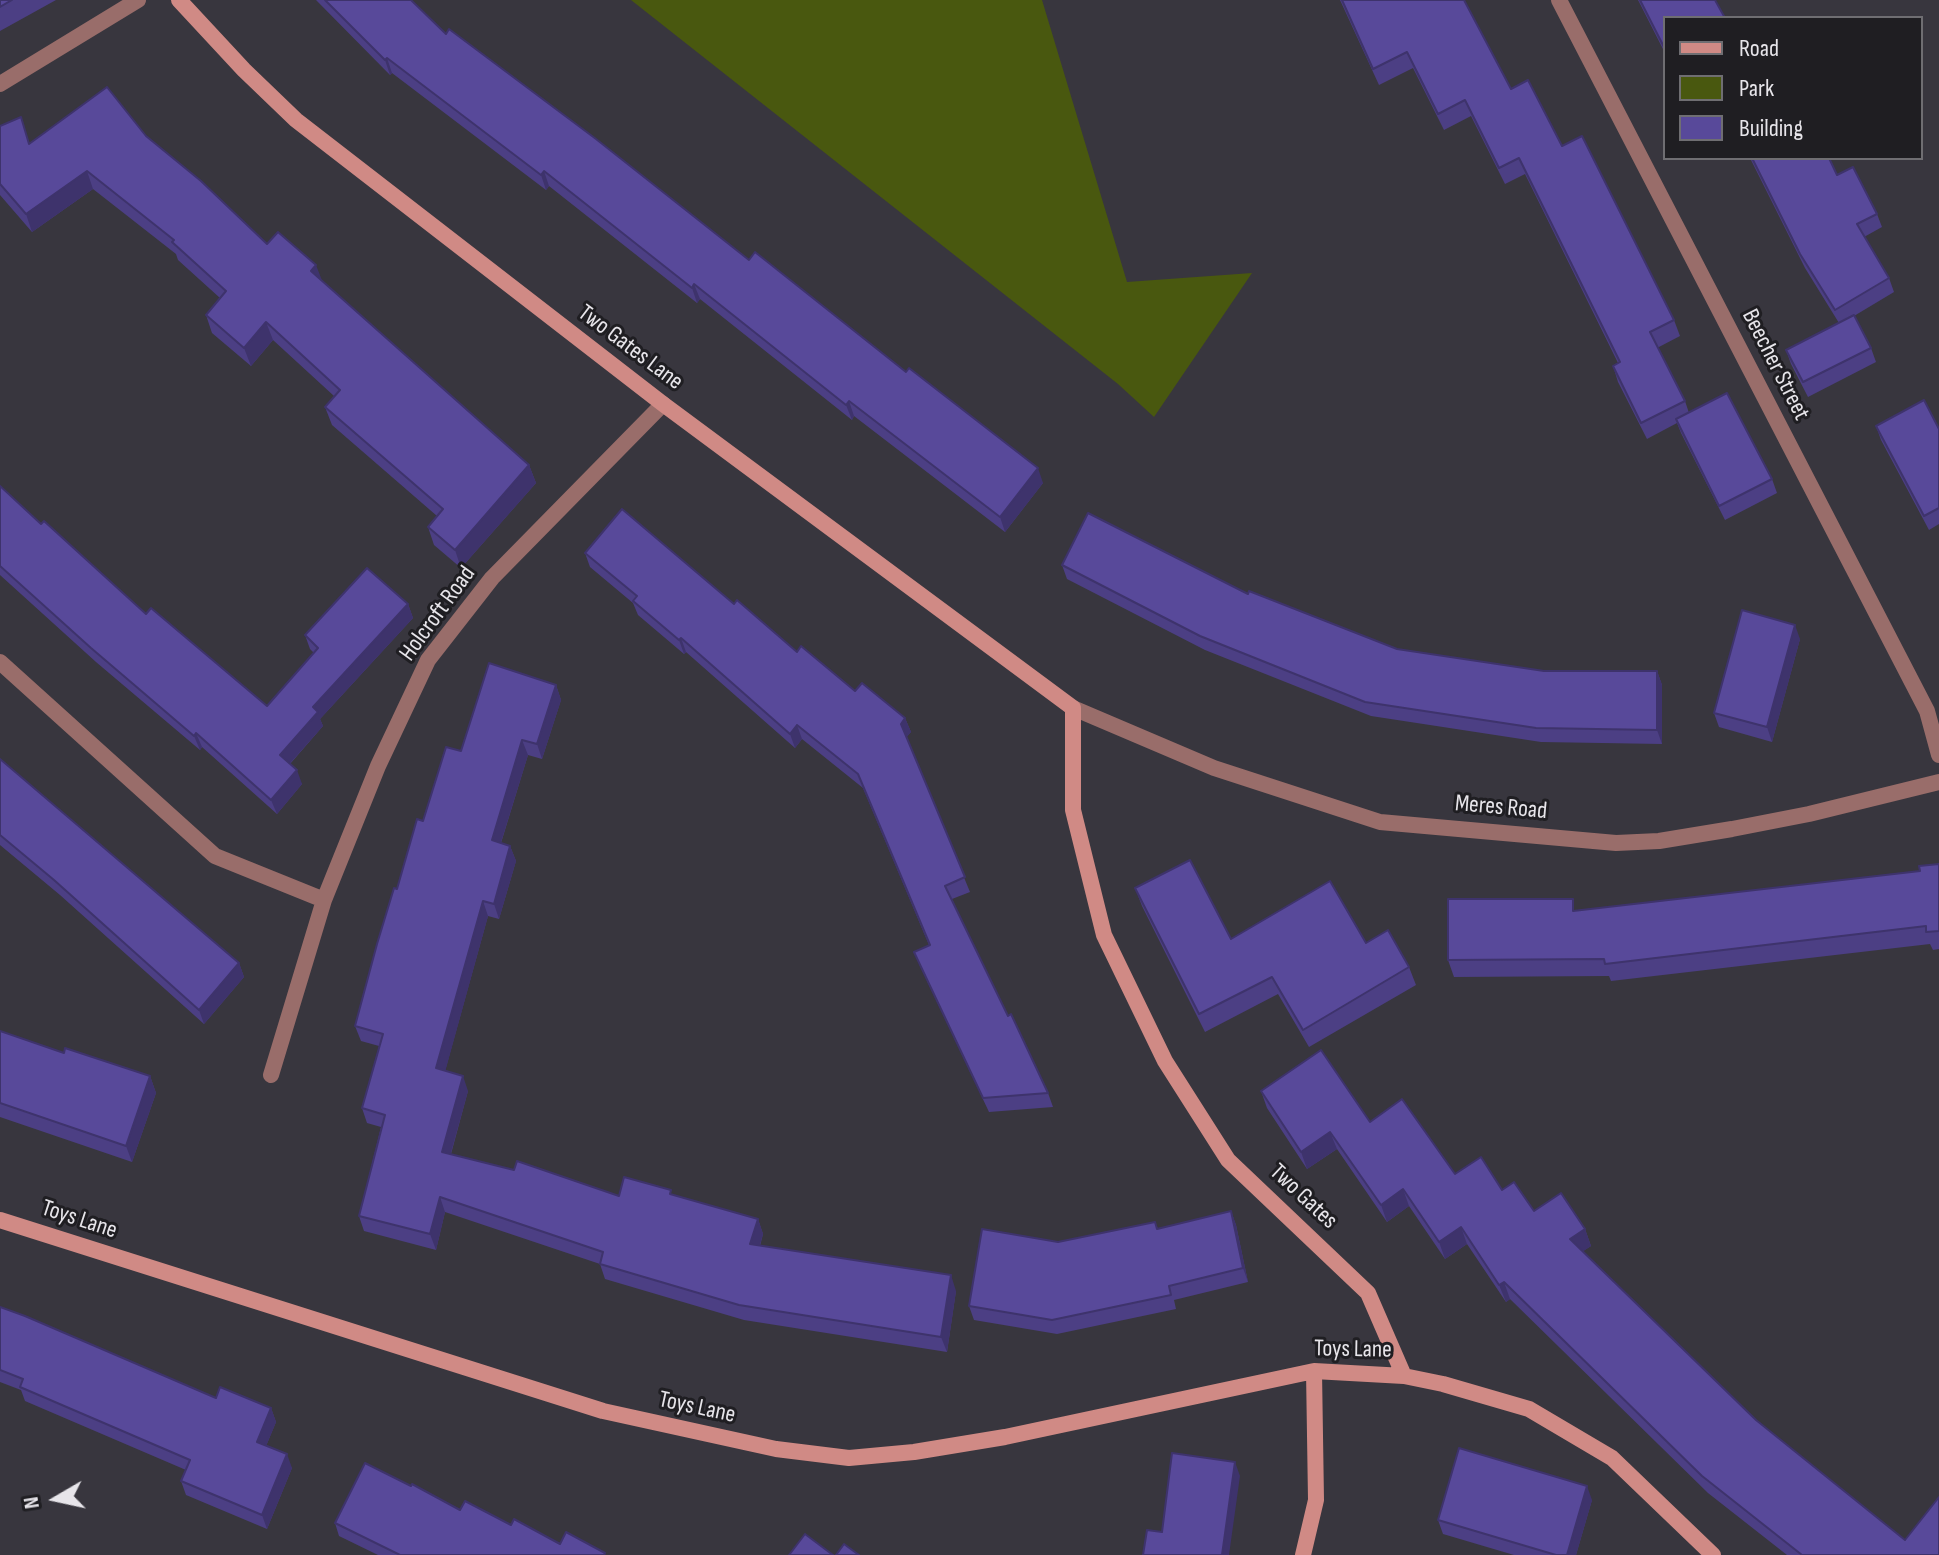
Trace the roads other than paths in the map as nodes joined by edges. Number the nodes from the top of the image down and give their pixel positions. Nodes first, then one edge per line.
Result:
1 (138, 0) edge
2 (179, 0) edge
3 (1559, 0) edge
4 (0, 84) edge
5 (663, 404) junction
6 (0, 662) edge
7 (1073, 708) junction
8 (1939, 755) edge
9 (1939, 782) edge
10 (324, 900) junction
11 (271, 1075) dead end
12 (0, 1220) edge
13 (1314, 1371) junction
14 (1404, 1376) junction
15 (1303, 1555) edge
16 (1713, 1555) edge

1 - 4 street
2 - 5 street, Two Gates Lane
3 - 8 street, Beecher Street
5 - 7 street, Two Gates Lane
5 - 10 street, Holcroft Road
6 - 10 street
7 - 9 street, Meres Road
7 - 14 street, Two Gates
10 - 11 street, Holcroft Road
12 - 13 street, Toys Lane
13 - 14 street, Toys Lane
13 - 15 street
14 - 16 street

